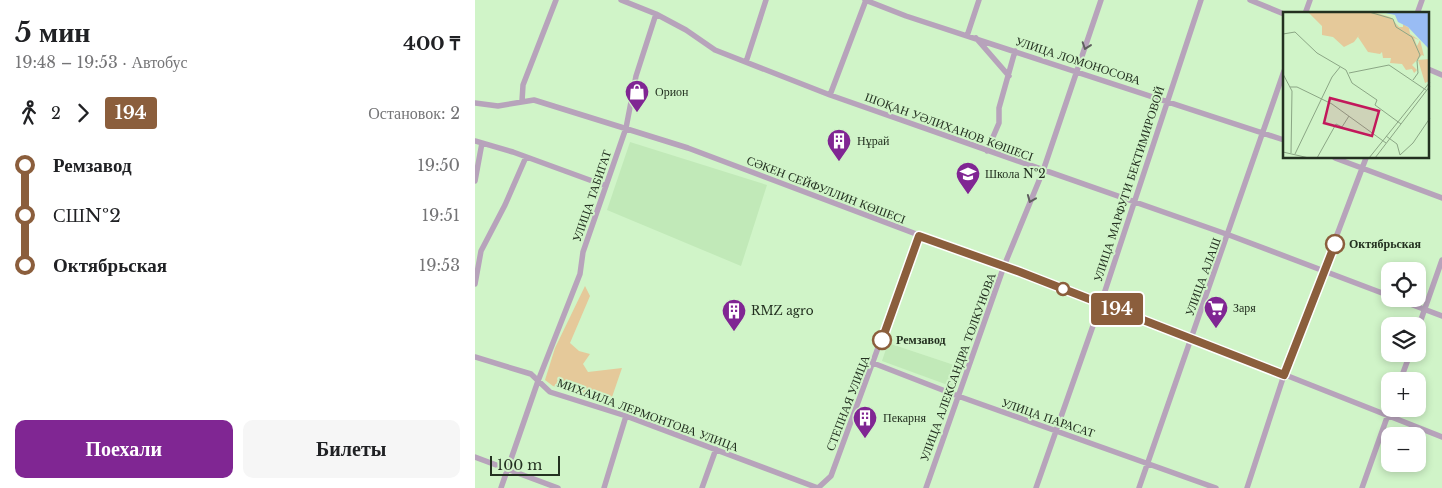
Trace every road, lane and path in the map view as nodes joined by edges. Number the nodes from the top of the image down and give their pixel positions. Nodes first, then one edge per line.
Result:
1 (556, 0) edge
2 (621, 0) edge
3 (766, 0) edge
4 (866, 0) edge
5 (979, 0) edge
6 (1101, 0) edge
7 (1201, 0) edge
8 (1250, 0) edge
9 (1422, 0) edge
10 (1418, 12) edge
11 (1283, 13) edge
12 (656, 14) junction
13 (967, 36) junction
14 (976, 38) junction
15 (1015, 51) junction
16 (746, 62) junction
17 (1429, 69) edge
18 (1077, 72) junction
19 (1442, 75) edge
20 (1009, 76) junction
21 (1283, 77) edge
22 (830, 95) junction
23 (1167, 100) junction
24 (522, 101) junction
25 (475, 103) edge
26 (626, 128) junction
27 (1263, 133) junction
28 (1283, 139) edge
29 (475, 141) edge
30 (482, 143) junction
31 (987, 151) junction
32 (526, 157) junction
33 (1338, 159) edge
34 (1366, 159) edge
35 (1363, 167) junction
36 (1043, 171) junction
37 (475, 180) edge
38 (606, 186) junction
39 (1442, 198) edge
40 (1134, 203) junction
41 (1229, 235) junction
42 (919, 236) junction
43 (1442, 260) edge
44 (1004, 266) junction
45 (1325, 272) junction
46 (475, 284) edge
47 (1381, 293) edge
48 (1101, 303) junction
49 (1419, 307) edge
50 (1425, 309) junction
51 (1442, 316) edge
52 (1422, 317) edge
53 (1191, 338) junction
54 (475, 357) edge
55 (873, 363) junction
56 (1284, 375) junction
57 (538, 381) junction
58 (958, 396) junction
59 (1381, 413) edge
60 (625, 416) junction
61 (1388, 417) edge
62 (1390, 417) edge
63 (1056, 432) junction
64 (1442, 438) edge
65 (715, 449) junction
66 (475, 457) edge
67 (1148, 463) junction
68 (508, 470) junction
69 (501, 488) edge
70 (558, 488) edge
71 (604, 488) edge
72 (703, 488) edge
73 (818, 488) edge
74 (926, 488) edge
75 (1036, 488) edge
76 (1139, 488) edge
77 (1216, 488) edge
78 (1247, 488) edge
79 (1362, 488) edge

1 - 24 street
2 - 12 street, ШОҚАН УӘЛИХАНОВ КӨШЕСІ
3 - 16 street
4 - 13 street, УЛИЦА ЛОМОНОСОВА
4 - 22 street
5 - 13 street
6 -> 18 street, УЛИЦА АЛЕКСАНДРА ТОЛКУНОВА
7 - 23 street, УЛИЦА МАРФУГИ БЕКТИМИРОВОЙ
8 - 11 street
9 - 10 street
12 - 16 street, ШОҚАН УӘЛИХАНОВ КӨШЕСІ
12 - 26 street, УЛИЦА ТАБИГАТ
13 - 14 street, УЛИЦА ЛОМОНОСОВА
14 - 15 street, УЛИЦА ЛОМОНОСОВА
14 - 20 street
15 - 18 street, УЛИЦА ЛОМОНОСОВА
15 - 20 street
16 - 22 street, ШОҚАН УӘЛИХАНОВ КӨШЕСІ
17 - 19 street
18 - 23 street, УЛИЦА ЛОМОНОСОВА
18 - 36 street, УЛИЦА АЛЕКСАНДРА ТОЛКУНОВА
20 - 31 street
21 - 27 street, УЛИЦА АЛАШ
22 - 31 street, ШОҚАН УӘЛИХАНОВ КӨШЕСІ
23 - 27 street, УЛИЦА ЛОМОНОСОВА
23 - 40 street, УЛИЦА МАРФУГИ БЕКТИМИРОВОЙ
24 - 25 street, СӘКЕН СЕЙФУЛЛИН КӨШЕСІ
24 - 26 street, СӘКЕН СЕЙФУЛЛИН КӨШЕСІ
26 - 38 street, УЛИЦА ТАБИГАТ
26 - 42 street, СӘКЕН СЕЙФУЛЛИН КӨШЕСІ
27 - 28 street, УЛИЦА ЛОМОНОСОВА
27 - 41 street, УЛИЦА АЛАШ
29 - 30 street
30 - 32 street
30 - 37 street
31 - 36 street, ШОҚАН УӘЛИХАНОВ КӨШЕСІ
32 - 38 street
32 - 46 street
33 - 35 street
34 - 35 street
35 - 39 street
35 - 45 street
36 - 40 street, ШОҚАН УӘЛИХАНОВ КӨШЕСІ
36 -> 44 street, УЛИЦА АЛЕКСАНДРА ТОЛКУНОВА
38 - 57 street, УЛИЦА ТАБИГАТ
40 - 41 street, ШОҚАН УӘЛИХАНОВ КӨШЕСІ
40 - 48 street, УЛИЦА МАРФУГИ БЕКТИМИРОВОЙ
41 - 45 street, ШОҚАН УӘЛИХАНОВ КӨШЕСІ
41 - 53 street, УЛИЦА АЛАШ
42 - 44 street, СӘКЕН СЕЙФУЛЛИН КӨШЕСІ
42 - 55 street, СТЕПНАЯ УЛИЦА
43 - 50 street
44 - 48 street, СӘКЕН СЕЙФУЛЛИН КӨШЕСІ
44 - 58 street, УЛИЦА АЛЕКСАНДРА ТОЛКУНОВА
45 - 47 street, ШОҚАН УӘЛИХАНОВ КӨШЕСІ
45 - 56 street
48 - 53 street, СӘКЕН СЕЙФУЛЛИН КӨШЕСІ
48 - 63 street, УЛИЦА МАРФУГИ БЕКТИМИРОВОЙ
49 - 50 street
50 - 51 street
50 - 52 street
53 - 56 street, СӘКЕН СЕЙФУЛЛИН КӨШЕСІ
53 - 67 street, УЛИЦА АЛАШ
54 - 57 street, МИХАИЛА ЛЕРМОНТОВА УЛИЦА
55 - 58 street, УЛИЦА ПАРАСАТ
55 - 73 street, СТЕПНАЯ УЛИЦА
56 - 59 street, СӘКЕН СЕЙФУЛЛИН КӨШЕСІ
56 - 78 street
57 - 60 street, МИХАИЛА ЛЕРМОНТОВА УЛИЦА
57 - 68 street, УЛИЦА ТАБИГАТ
58 - 63 street, УЛИЦА ПАРАСАТ
58 - 74 street, УЛИЦА АЛЕКСАНДРА ТОЛКУНОВА
60 - 65 street, МИХАИЛА ЛЕРМОНТОВА УЛИЦА
60 - 71 street
61 - 79 street
62 - 64 street, СӘКЕН СЕЙФУЛЛИН КӨШЕСІ
63 - 67 street, УЛИЦА ПАРАСАТ
63 - 75 street, УЛИЦА МАРФУГИ БЕКТИМИРОВОЙ
65 - 72 street
65 - 73 street, МИХАИЛА ЛЕРМОНТОВА УЛИЦА
66 - 68 street
67 - 76 street, УЛИЦА АЛАШ
67 - 77 street, УЛИЦА ПАРАСАТ
68 - 69 street, УЛИЦА ТАБИГАТ
68 - 70 street

